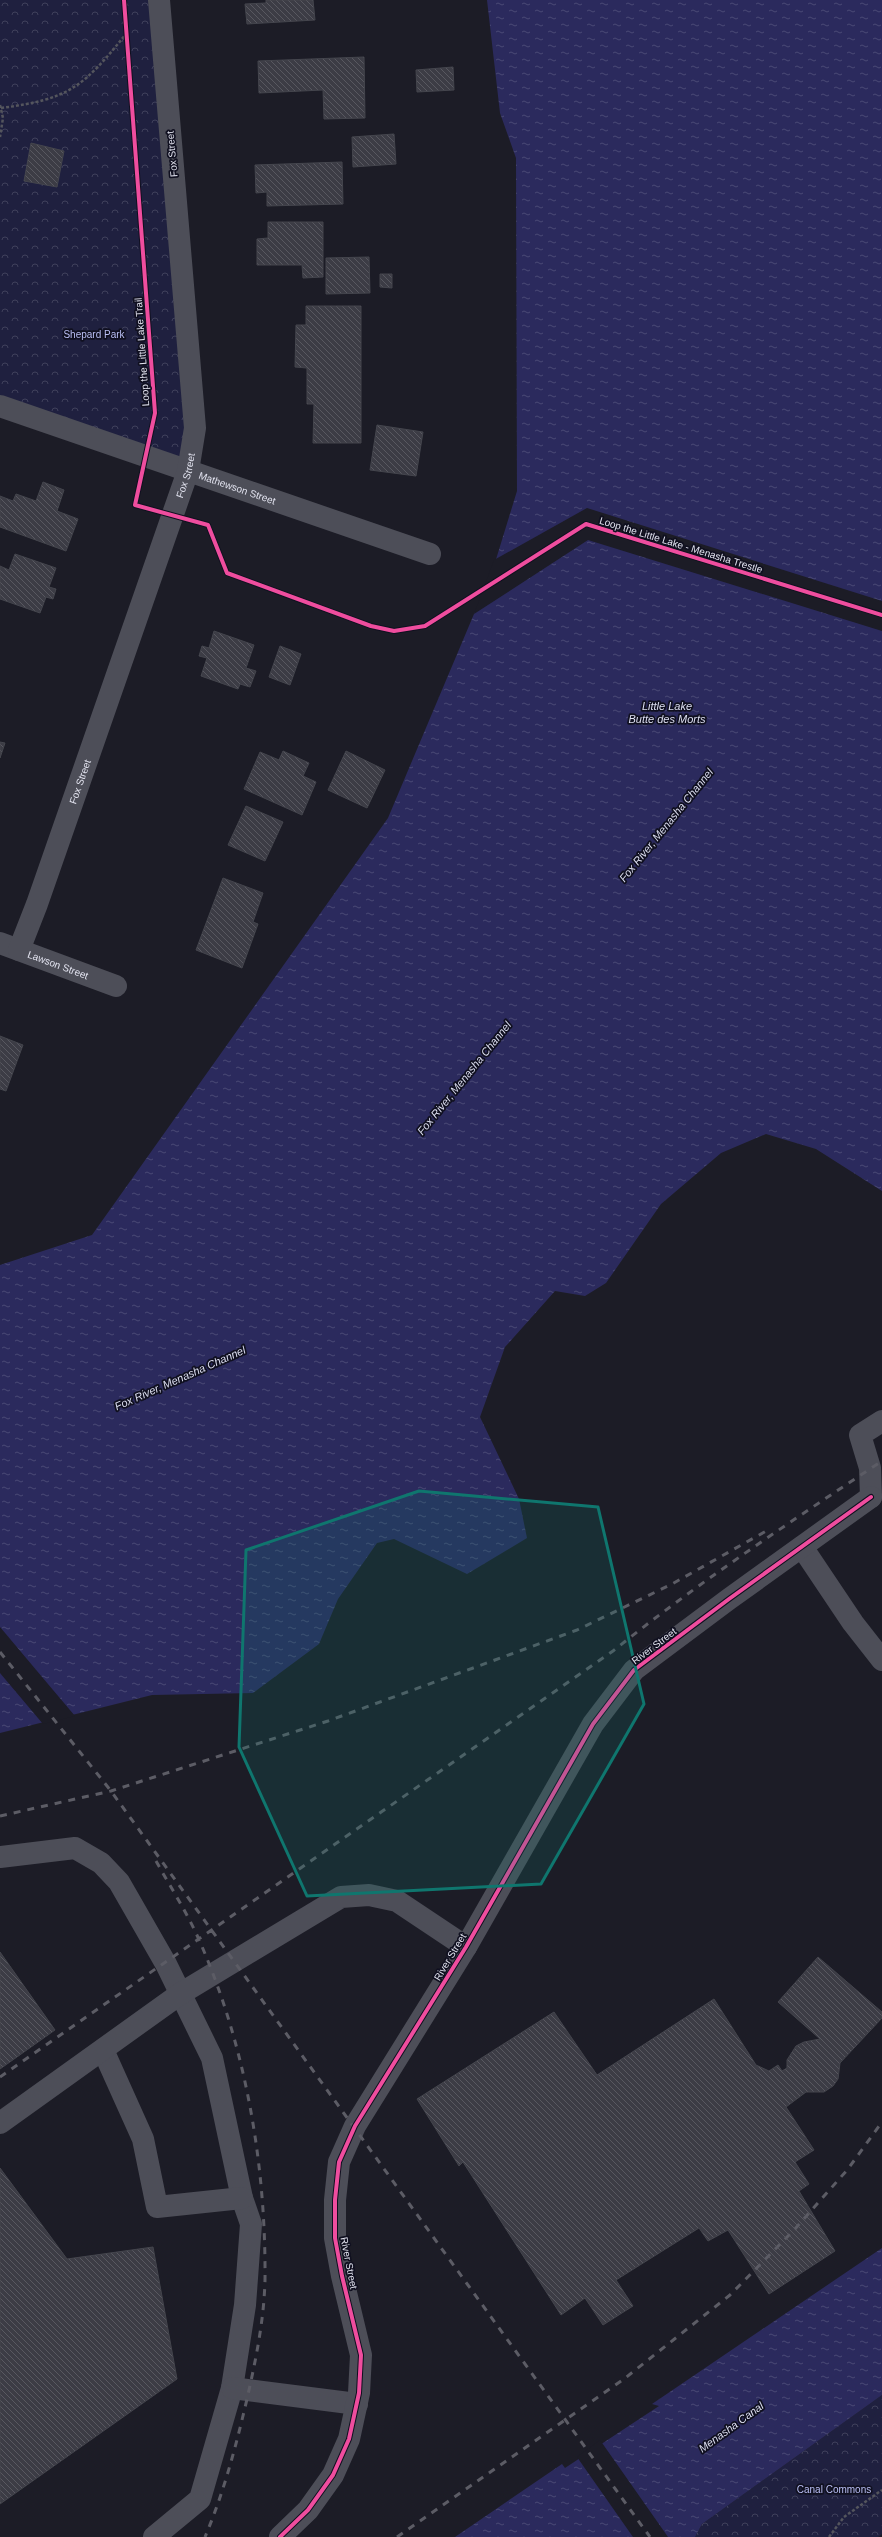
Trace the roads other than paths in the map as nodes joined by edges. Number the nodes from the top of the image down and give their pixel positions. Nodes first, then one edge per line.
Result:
1 (160, 0) edge
2 (0, 406) edge
3 (188, 471) junction
4 (430, 554) dead end
5 (9, 947) edge
6 (116, 986) dead end
7 (882, 1421) edge
8 (877, 1501) edge
9 (802, 1546) junction
10 (882, 1660) edge
11 (0, 1857) edge
12 (466, 1947) junction
13 (180, 1994) junction
14 (103, 2050) junction
15 (0, 2123) edge
16 (242, 2198) junction
17 (232, 2388) junction
18 (357, 2404) junction
19 (162, 2535) edge
20 (280, 2537) edge

1 - 3 street, Fox Street
2 - 3 street, Mathewson Street
3 - 4 street, Mathewson Street
3 - 5 street, Fox Street
5 - 6 street, Lawson Street
7 - 8 street
8 - 9 street, River Street
9 - 10 street
9 - 12 street, River Street
11 - 13 street
12 - 13 street
12 - 18 street, River Street
13 - 14 street
13 - 16 street
14 - 15 street
14 - 16 street
16 - 17 street
17 - 18 street
17 - 19 street
18 - 20 street, River Street

